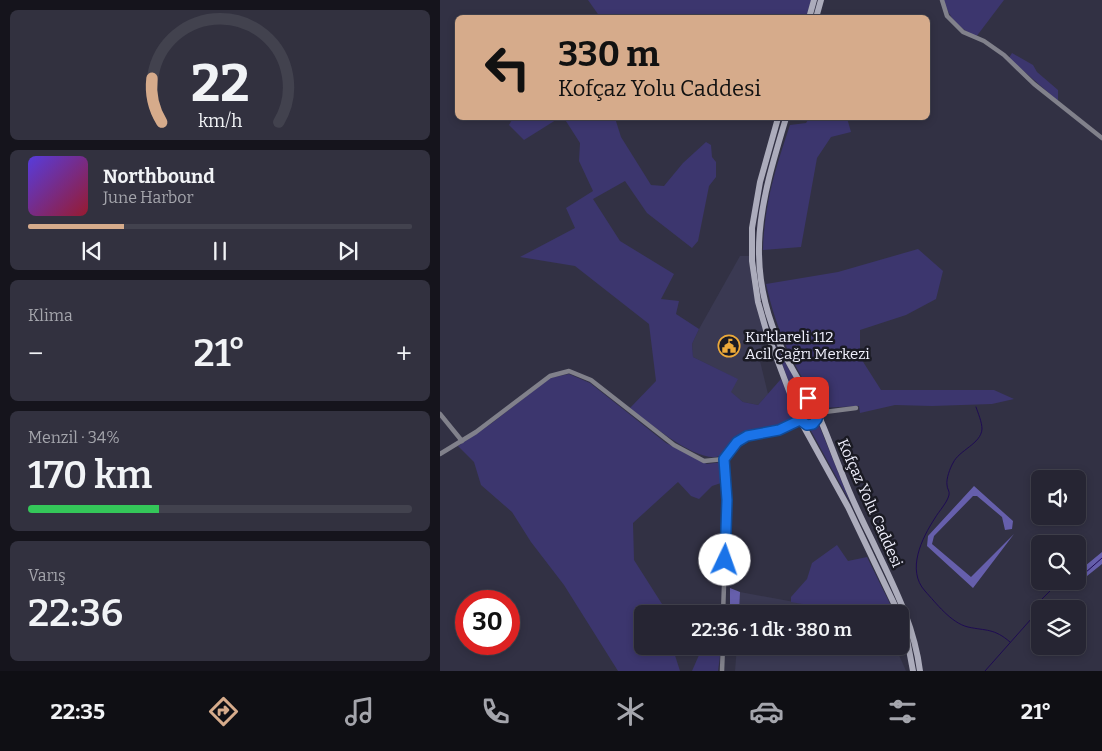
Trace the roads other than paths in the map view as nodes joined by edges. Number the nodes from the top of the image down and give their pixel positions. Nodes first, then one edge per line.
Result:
1 (814, 0) edge
2 (821, 0) edge
3 (942, 0) edge
4 (810, 15) edge
5 (817, 15) edge
6 (777, 120) edge
7 (785, 120) edge
8 (1102, 138) edge
9 (856, 408) dead end
10 (816, 412) junction
11 (440, 414) edge
12 (800, 418) junction
13 (462, 441) junction
14 (440, 454) edge
15 (724, 459) junction
16 (724, 605) edge
17 (895, 605) edge
18 (909, 648) edge
19 (723, 655) edge
20 (722, 671) edge
21 (914, 671) edge
22 (920, 671) edge

1 - 4 main road
2 - 5 main road
3 - 8 street
6 - 12 main road, Kofçaz Yolu Caddesi
7 - 10 main road, Kofçaz Yolu Caddesi
9 - 10 street
10 - 12 main road
10 - 12 main road
10 - 22 main road, Kofçaz Yolu Caddesi
11 - 13 street
12 - 15 street
12 - 17 main road, Kofçaz Yolu Caddesi
13 - 14 street
13 - 15 street
15 - 16 street
18 - 21 main road, Kofçaz Yolu Caddesi
19 - 20 street

